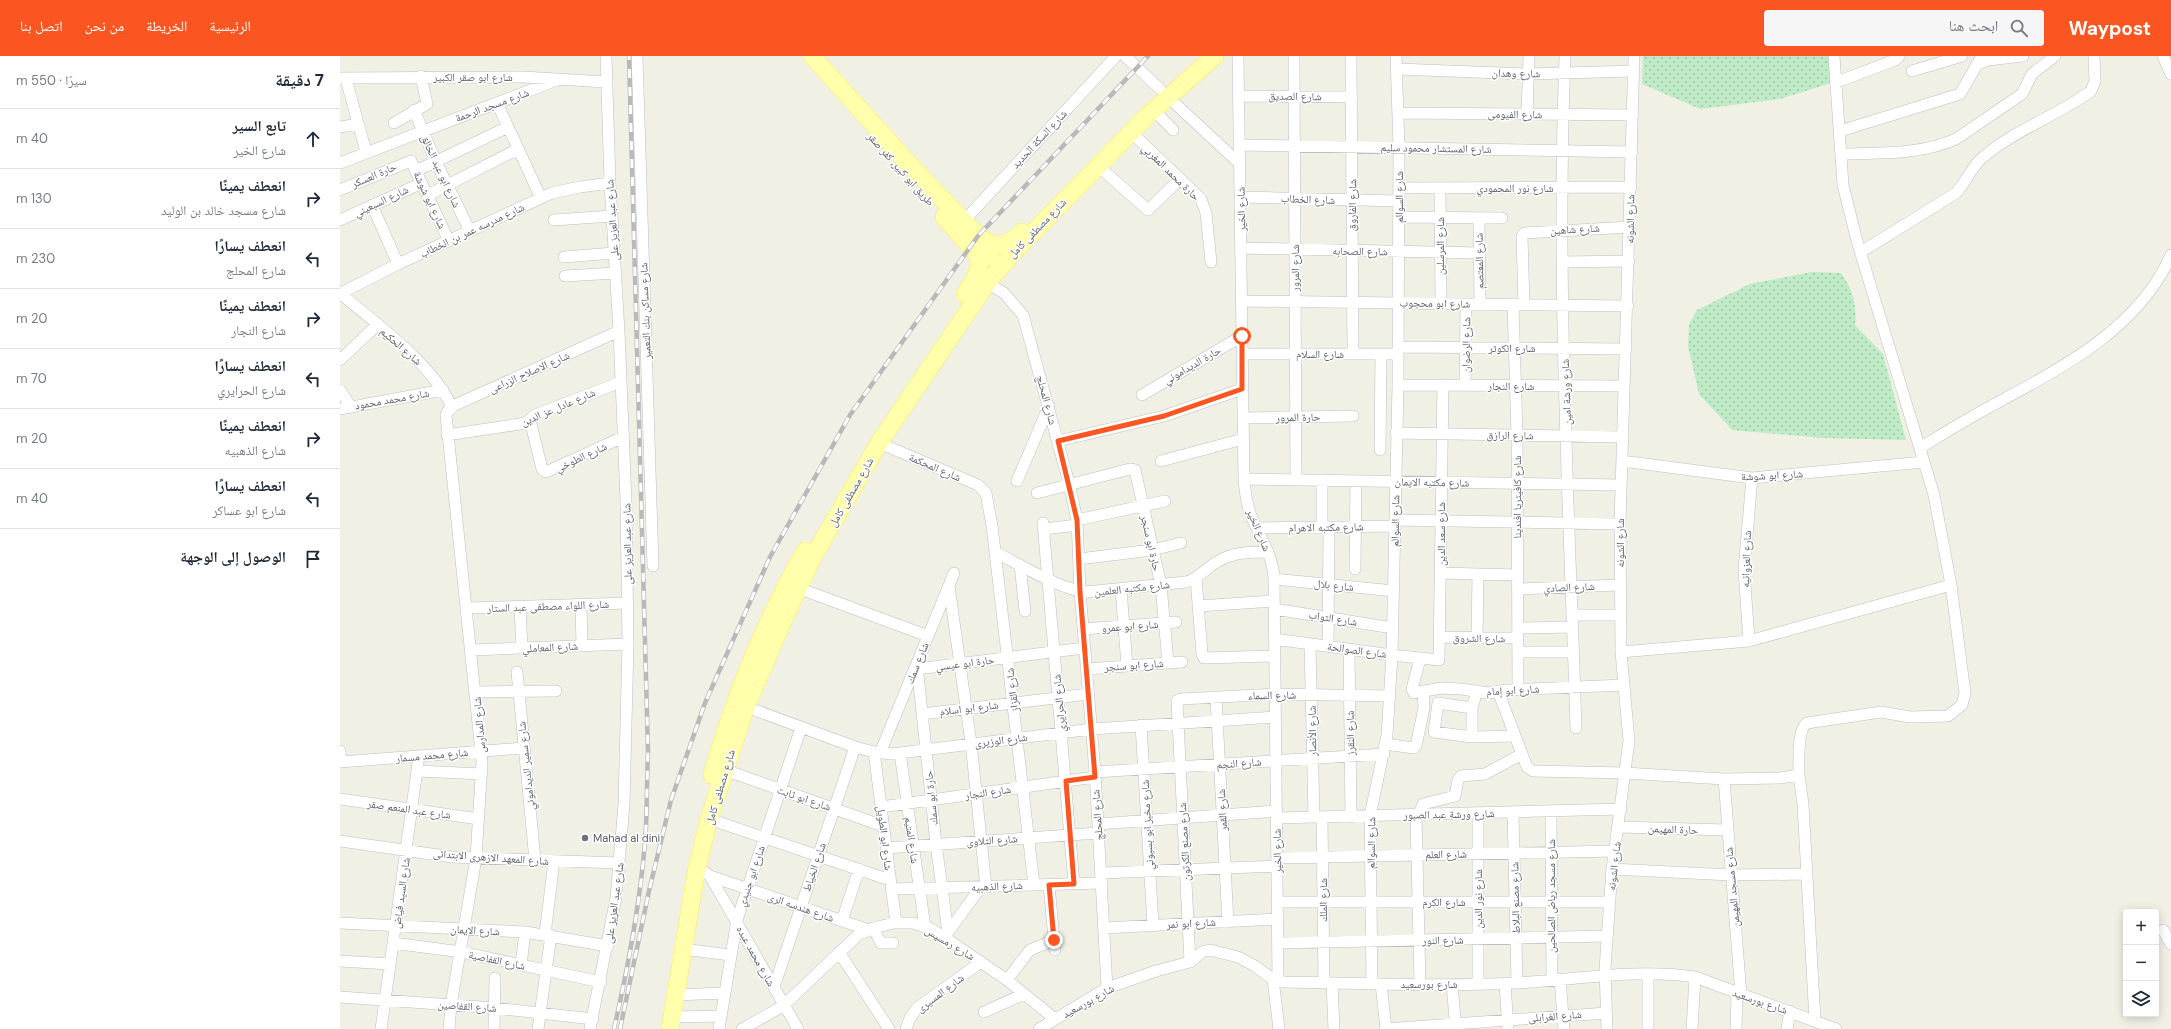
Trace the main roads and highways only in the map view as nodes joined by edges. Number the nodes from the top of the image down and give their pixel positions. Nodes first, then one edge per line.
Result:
1 (800, 56) edge
2 (812, 56) edge
3 (1197, 56) edge
4 (1215, 56) edge
5 (1164, 93) junction
6 (1012, 247) junction
7 (980, 255) junction
8 (741, 705) junction
9 (668, 1025) edge

1 - 7 main road, طريق ابو كبير, كفر صقر
2 - 6 main road, طريق ابو كبير, كفر صقر
3 - 5 main road, شارع مصطفى كامل
4 - 5 main road, شارع مصطفى كامل
5 - 6 main road, شارع مصطفى كامل
5 - 6 main road, شارع مصطفى كامل
6 - 7 main road
6 - 8 main road, شارع مصطفى كامل
7 - 8 main road, شارع مصطفى كامل
8 - 9 main road, شارع مصطفى كامل
8 - 9 main road, شارع مصطفى كامل

